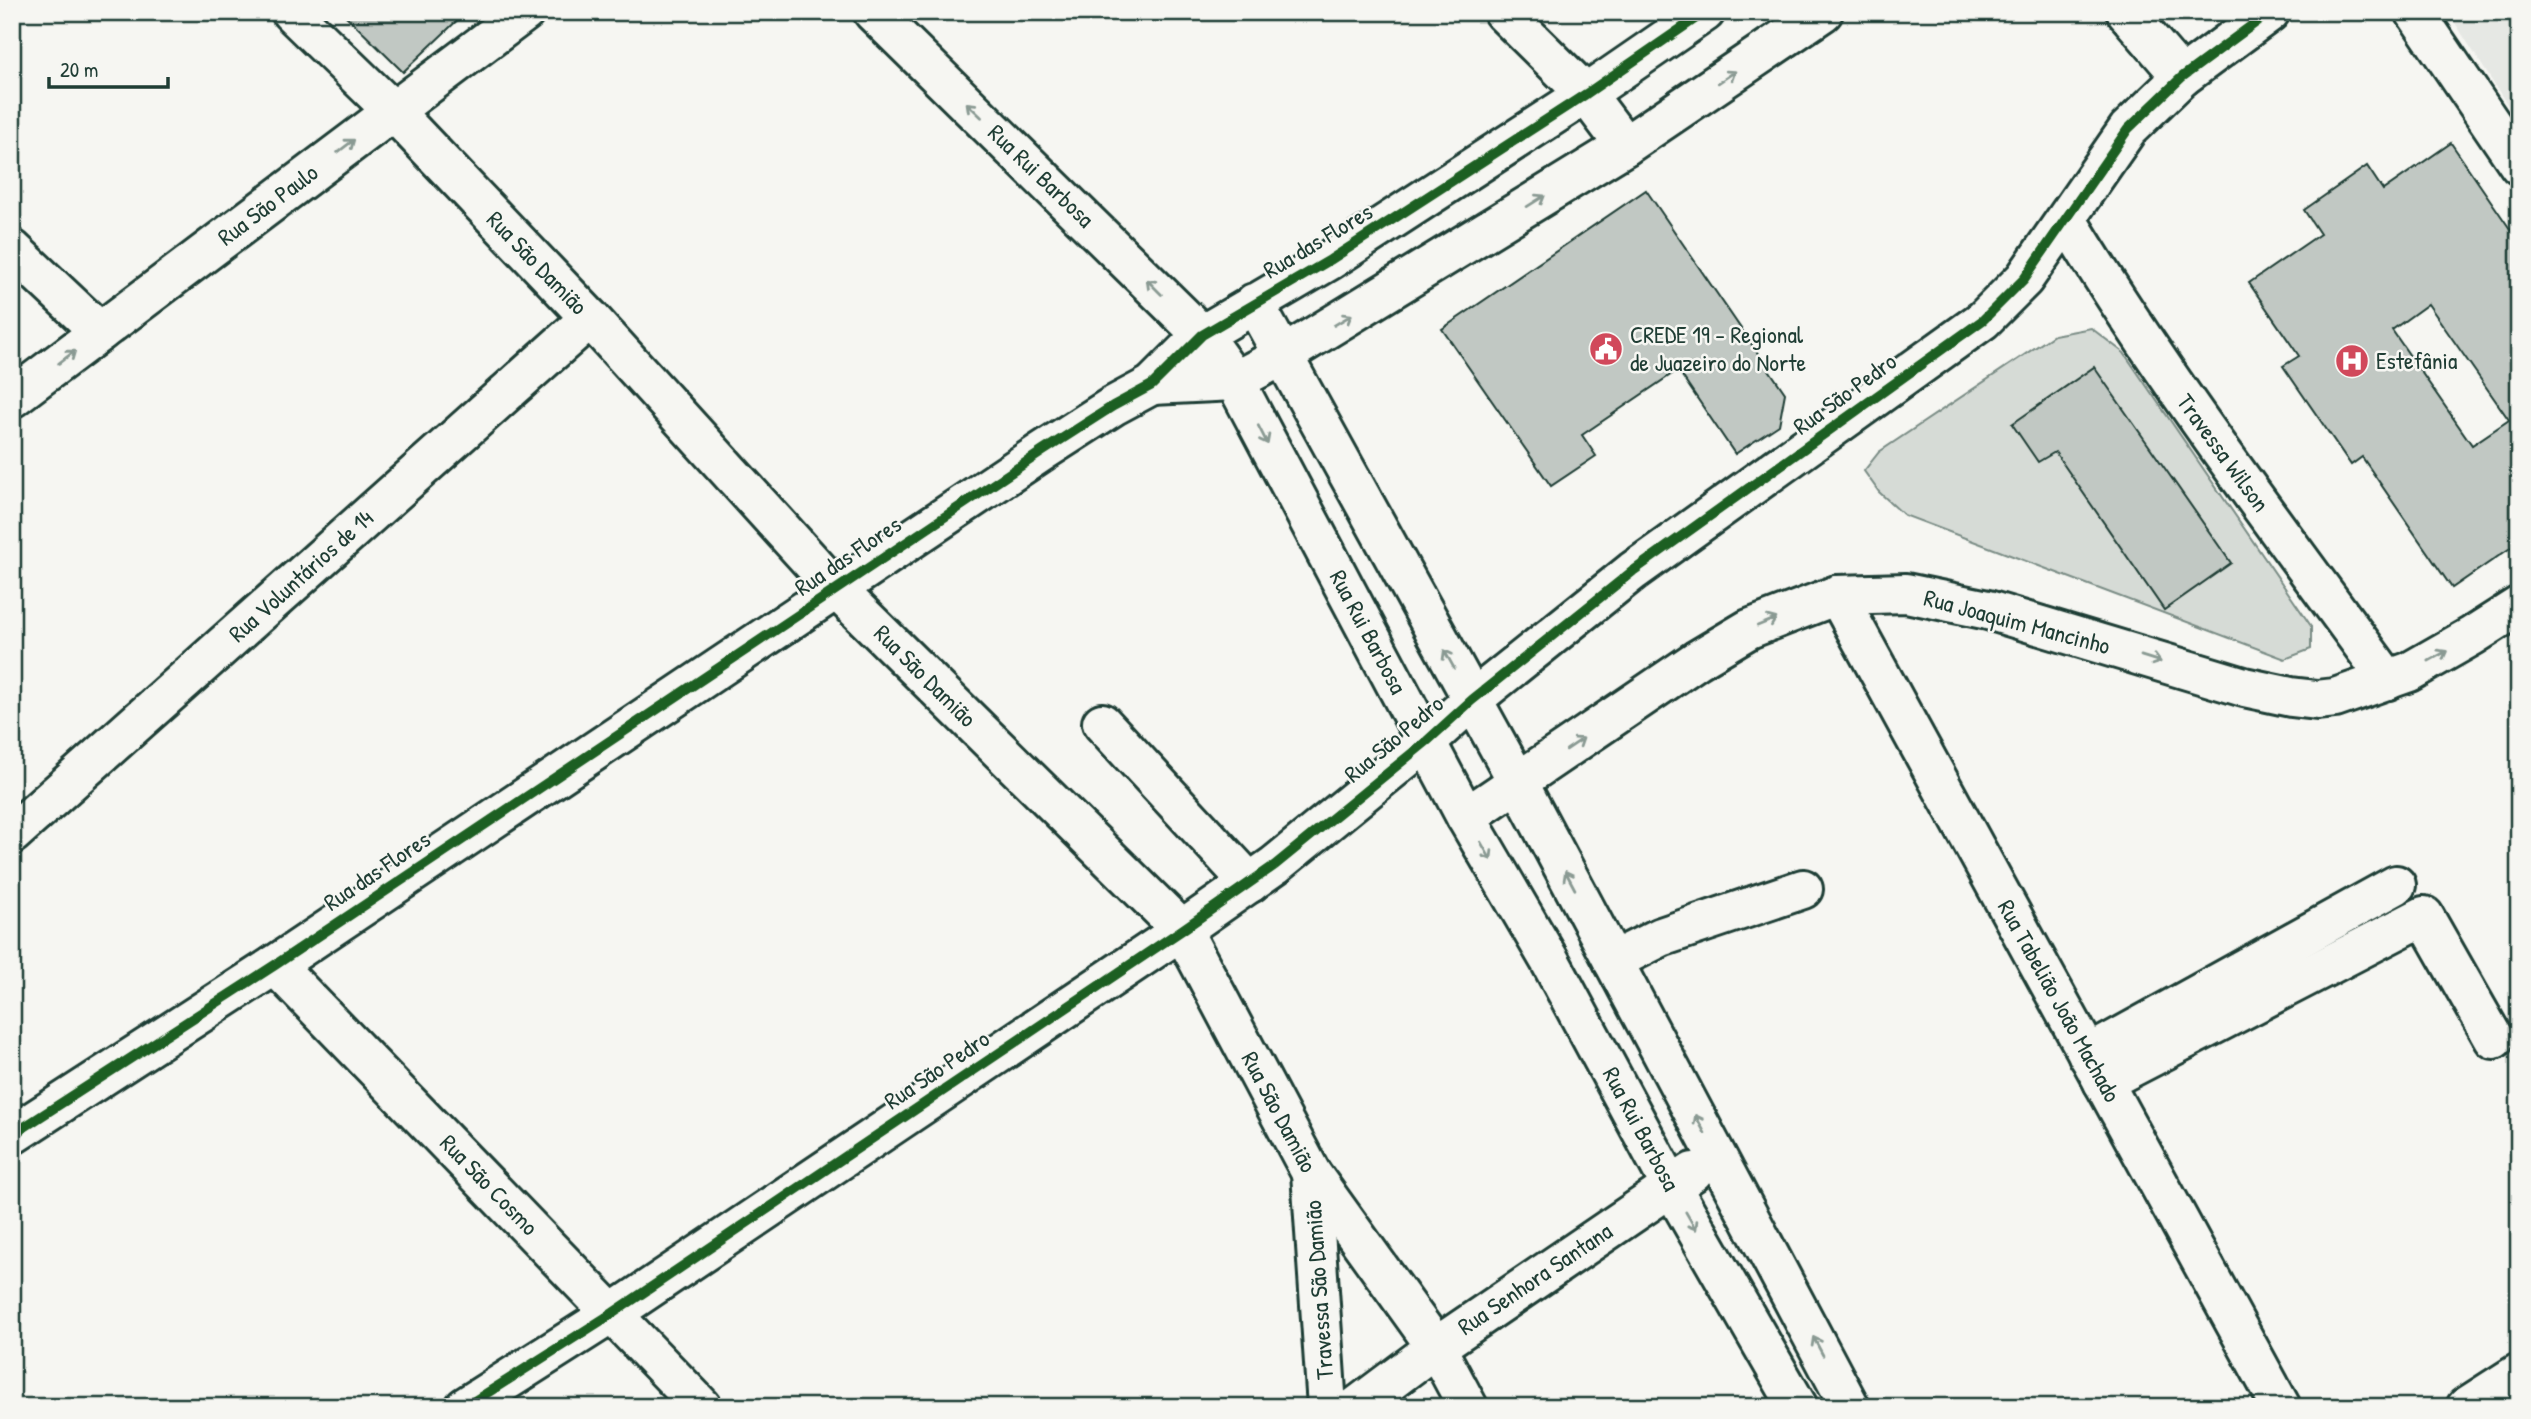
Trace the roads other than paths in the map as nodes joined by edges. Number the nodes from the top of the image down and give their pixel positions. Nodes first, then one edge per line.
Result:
1 (291, 12) edge
2 (525, 12) edge
3 (873, 12) edge
4 (1503, 12) edge
5 (1705, 12) edge
6 (2126, 12) edge
7 (2270, 12) edge
8 (2416, 12) edge
9 (1818, 14) edge
10 (2182, 77) junction
11 (1586, 94) junction
12 (393, 111) junction
13 (1625, 146) junction
14 (2519, 164) edge
15 (2067, 220) junction
16 (12, 249) edge
17 (1254, 303) junction
18 (590, 318) junction
19 (100, 332) junction
20 (1202, 335) junction
21 (1284, 355) junction
22 (1235, 381) junction
23 (1152, 385) junction
24 (12, 398) edge
25 (1355, 486) junction
26 (1305, 517) junction
27 (836, 589) junction
28 (1837, 595) junction
29 (2517, 612) edge
30 (2388, 680) junction
31 (1472, 700) junction
32 (1102, 723) dead end
33 (1427, 741) junction
34 (1518, 782) junction
35 (1466, 817) junction
36 (12, 834) edge
37 (1250, 883) junction
38 (2396, 885) dead end
39 (1802, 890) dead end
40 (1182, 930) junction
41 (1605, 945) junction
42 (1550, 961) junction
43 (275, 965) junction
44 (2494, 1039) dead end
45 (2095, 1068) junction
46 (12, 1135) edge
47 (1717, 1157) junction
48 (1311, 1173) junction
49 (1671, 1186) junction
50 (613, 1313) junction
51 (1436, 1347) junction
52 (2519, 1373) edge
53 (1840, 1403) edge
54 (465, 1407) edge
55 (702, 1407) edge
56 (1327, 1407) edge
57 (1356, 1407) edge
58 (1468, 1407) edge
59 (1798, 1407) edge
60 (2281, 1407) edge
61 (2466, 1407) edge

1 - 12 street, Rua São Damião
2 - 12 street, Rua São Paulo
20 -> 3 street, Rua Rui Barbosa
4 - 11 street
5 - 11 street, Rua das Flores
6 - 10 street
7 - 10 street, Rua São Pedro
8 - 14 street
13 -> 9 street, Rua das Flores
10 - 15 street, Rua São Pedro
11 - 13 street
11 - 17 street, Rua das Flores
12 - 18 street, Rua São Damião
19 -> 12 street, Rua São Paulo
21 -> 13 street, Rua das Flores
15 - 30 street, Travessa Wilson
15 - 31 street, Rua São Pedro
16 - 19 street
17 - 20 street, Rua das Flores
17 - 21 street
18 - 27 street, Rua São Damião
18 - 36 street, Rua Voluntários de 14
24 -> 19 street, Rua São Paulo
20 - 22 street, Rua Rui Barbosa
20 - 23 street, Rua das Flores
21 - 22 street, Rua das Flores
21 - 25 street
22 - 23 street, Rua das Flores
22 -> 26 street, Rua Rui Barbosa
23 - 27 street, Rua das Flores
25 - 26 street
31 -> 25 street
26 - 33 street, Rua Rui Barbosa
27 - 40 street, Rua São Damião
27 - 43 street, Rua das Flores
28 -> 30 street, Rua Joaquim Mancinho
34 -> 28 street, Rua Joaquim Mancinho
28 - 45 street, Rua Tabelião João Machado
30 -> 29 street, Rua Joaquim Mancinho
31 - 33 street, Rua São Pedro
31 - 34 street
32 - 37 street
33 - 35 street, Rua Rui Barbosa
33 - 37 street, Rua São Pedro
34 - 35 street, Rua Joaquim Mancinho
41 -> 34 street
35 -> 42 street, Rua Rui Barbosa
37 - 40 street, Rua São Pedro
38 - 45 street
39 - 41 street
40 - 48 street, Rua São Damião
40 - 50 street, Rua São Pedro
41 - 42 street
47 -> 41 street
42 - 49 street, Rua Rui Barbosa
43 - 46 street, Rua das Flores
43 - 50 street, Rua São Cosmo
44 - 45 street
45 - 60 street, Rua Tabelião João Machado
47 - 49 street, Rua Senhora Santana
53 -> 47 street
48 - 51 street, Rua São Damião
48 - 56 street, Travessa São Damião
49 - 51 street, Rua Senhora Santana
49 -> 59 street, Rua Rui Barbosa
50 - 54 street, Rua São Pedro
50 - 55 street, Rua São Cosmo
51 - 57 street, Rua Senhora Santana
51 - 58 street, Rua São Damião
52 - 61 street

